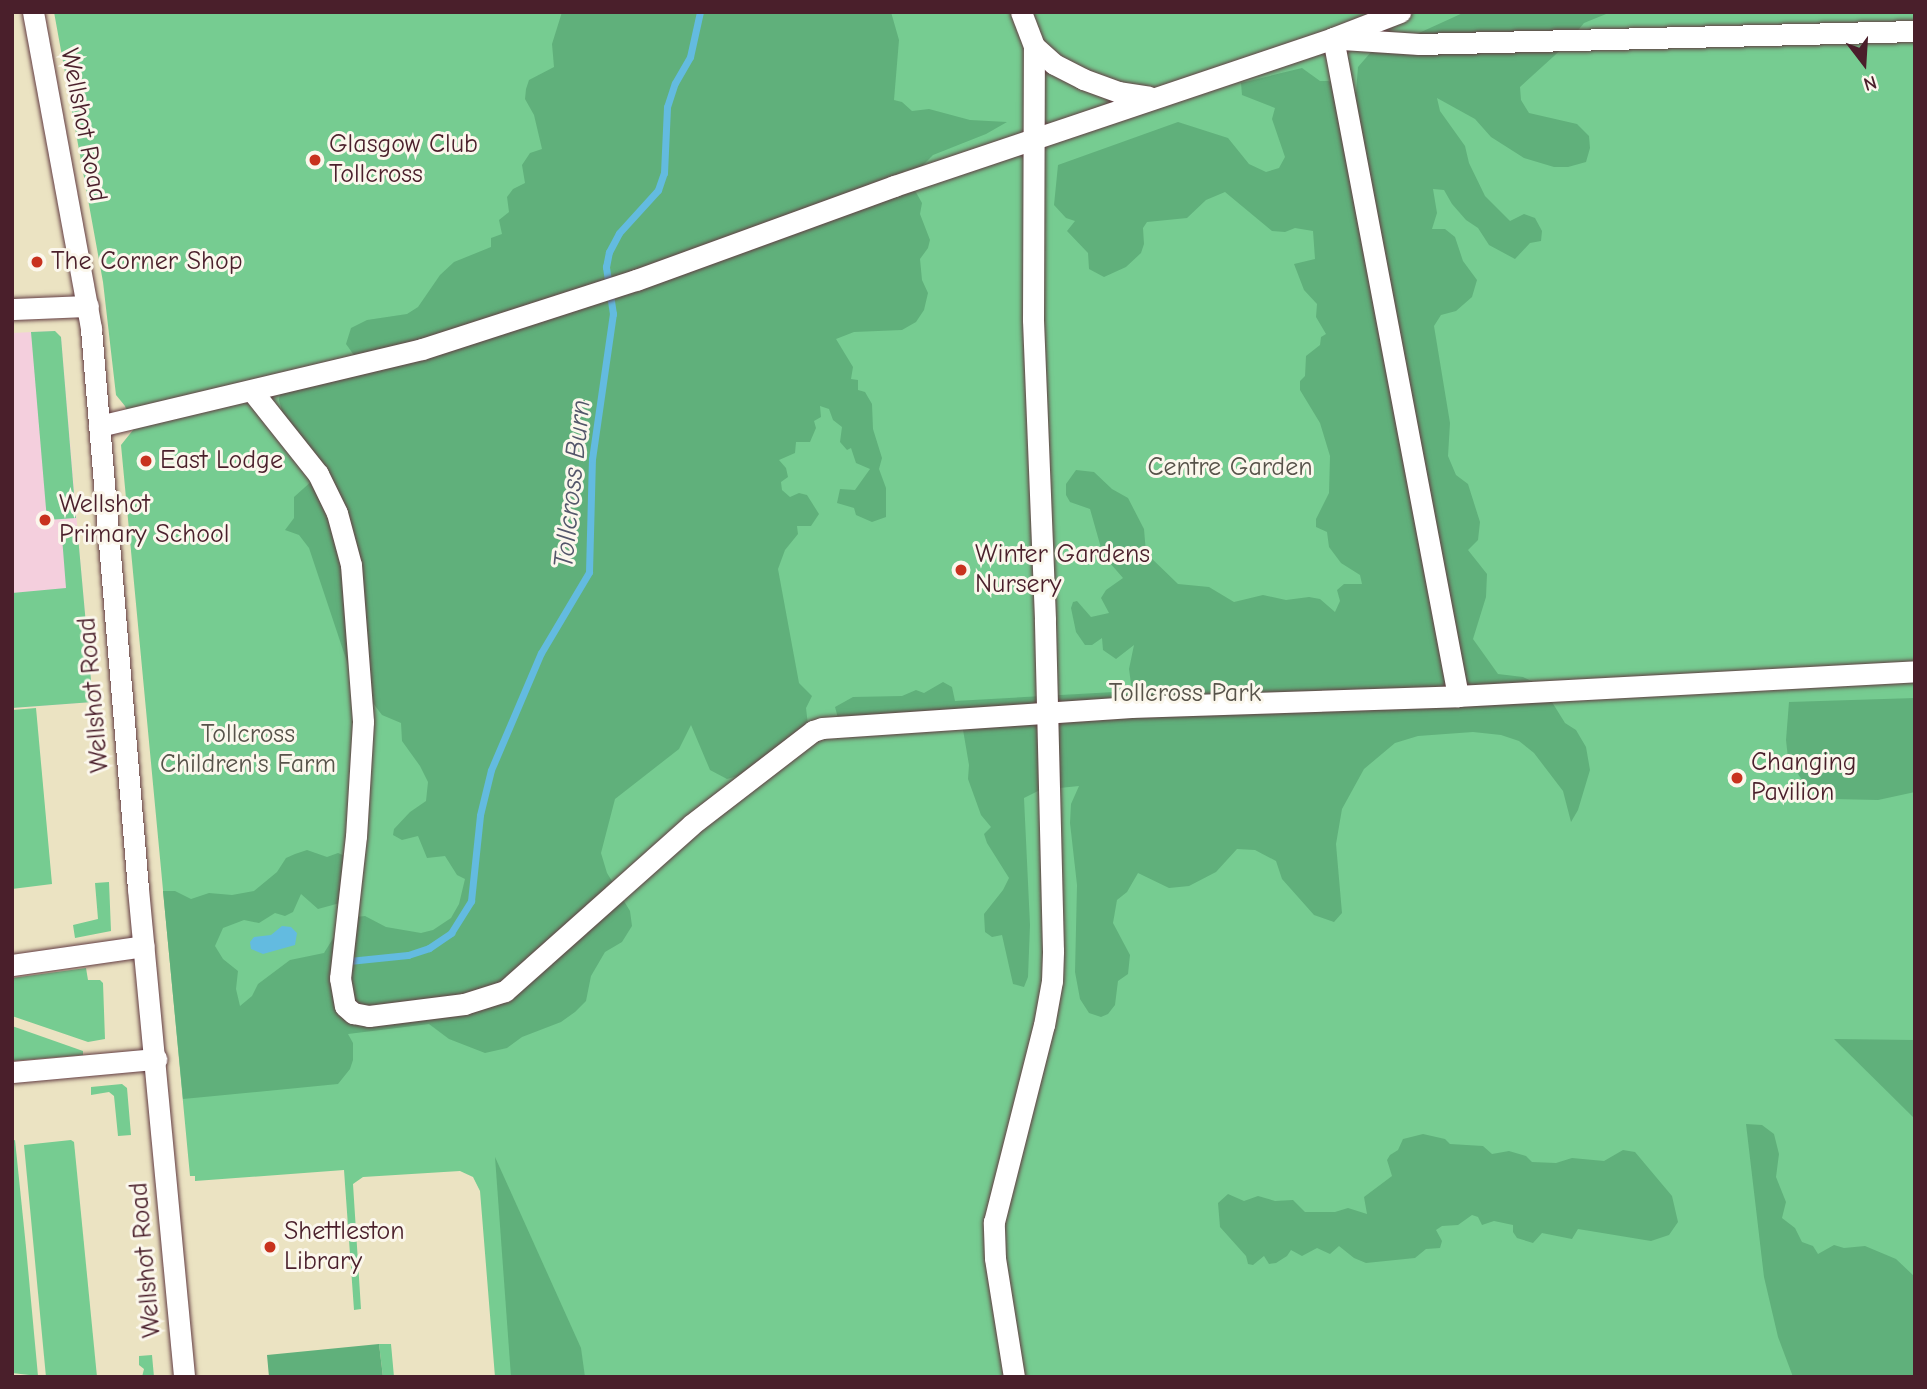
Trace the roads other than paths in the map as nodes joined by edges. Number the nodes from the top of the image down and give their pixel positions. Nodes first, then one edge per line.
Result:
1 (33, 12) edge
2 (1021, 12) edge
3 (1400, 12) edge
4 (1915, 31) edge
5 (1333, 38) junction
6 (1034, 46) junction
7 (1154, 97) junction
8 (1033, 138) junction
9 (88, 306) junction
10 (12, 309) edge
11 (252, 391) junction
12 (99, 426) junction
13 (1915, 671) edge
14 (1458, 696) junction
15 (1048, 712) junction
16 (144, 946) junction
17 (12, 965) edge
18 (156, 1059) junction
19 (12, 1072) edge
20 (184, 1377) edge
21 (1014, 1377) edge

1 - 9 street, Wellshot Road
2 - 6 street
3 - 5 street
4 - 5 street
5 - 7 street
5 - 14 street
6 - 7 street
6 - 8 street
7 - 8 street
8 - 11 street
8 - 15 street
9 - 10 street
9 - 12 street, Wellshot Road
11 - 12 street
11 - 15 street
12 - 16 street, Wellshot Road
13 - 14 street
14 - 15 street
15 - 21 street
16 - 17 street
16 - 18 street, Wellshot Road
18 - 19 street
18 - 20 street, Wellshot Road

